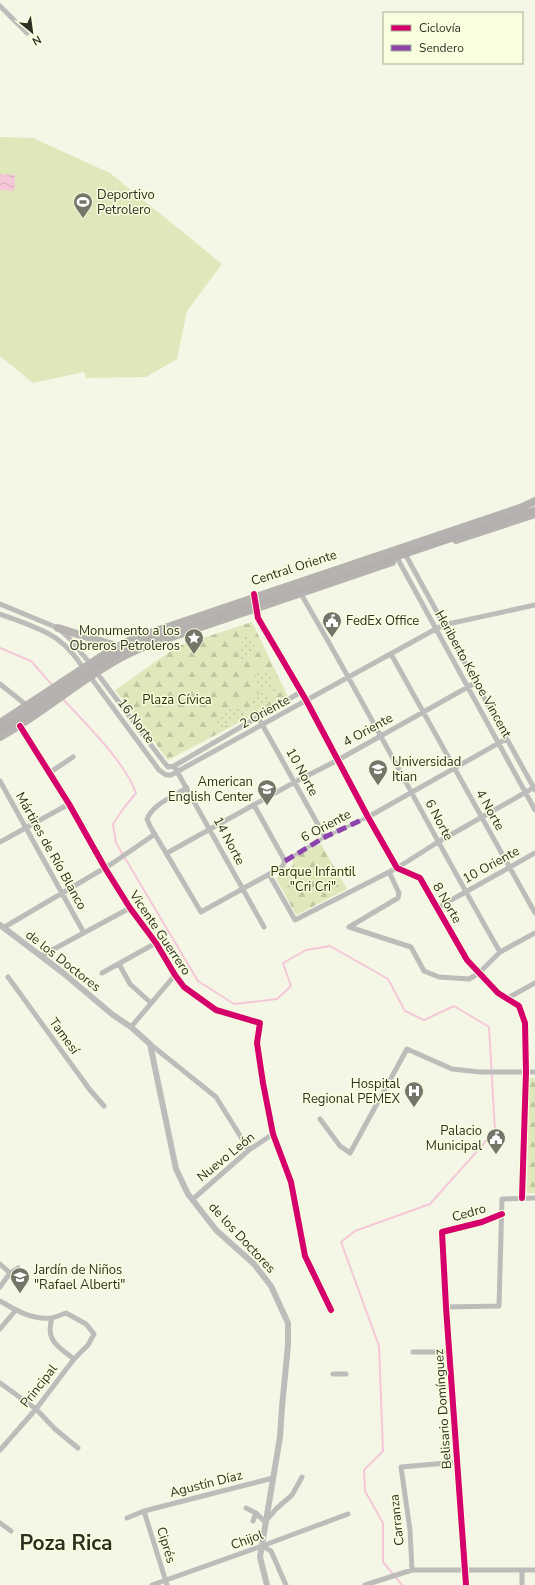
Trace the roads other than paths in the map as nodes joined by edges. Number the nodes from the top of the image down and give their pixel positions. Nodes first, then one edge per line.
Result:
1 (3, 0) edge
2 (0, 6) edge
3 (27, 33) dead end
4 (535, 502) edge
5 (535, 510) edge
6 (535, 514) edge
7 (396, 547) junction
8 (402, 558) junction
9 (254, 594) junction
10 (301, 594) junction
11 (0, 604) edge
12 (535, 605) edge
13 (256, 609) junction
14 (0, 614) edge
15 (443, 625) junction
16 (58, 628) junction
17 (436, 629) junction
18 (113, 645) junction
19 (391, 654) junction
20 (85, 663) junction
21 (93, 675) junction
22 (349, 677) junction
23 (475, 683) junction
24 (0, 684) edge
25 (467, 686) junction
26 (301, 692) junction
27 (306, 700) junction
28 (25, 704) junction
29 (424, 712) junction
30 (258, 716) junction
31 (0, 719) edge
32 (0, 723) edge
33 (263, 725) junction
34 (20, 726) junction
35 (0, 729) edge
36 (138, 729) junction
37 (132, 734) junction
38 (380, 736) junction
39 (0, 737) edge
40 (506, 739) junction
41 (498, 744) junction
42 (73, 757) dead end
43 (338, 760) junction
44 (171, 766) junction
45 (454, 769) junction
46 (178, 772) junction
47 (49, 773) junction
48 (166, 776) joint
49 (0, 781) edge
50 (295, 782) junction
51 (187, 788) junction
52 (534, 789) edge
53 (412, 793) junction
54 (526, 793) junction
55 (68, 804) junction
56 (254, 806) junction
57 (535, 810) edge
58 (368, 816) junction
59 (481, 817) junction
60 (25, 828) junction
61 (211, 830) junction
62 (155, 834) junction
63 (325, 838) junction
64 (0, 842) edge
65 (438, 842) junction
66 (167, 853) junction
67 (535, 853) edge
68 (284, 861) junction
69 (105, 868) junction
70 (397, 868) junction
71 (509, 868) junction
72 (389, 872) junction
73 (270, 876) junction
74 (242, 889) junction
75 (465, 892) junction
76 (63, 893) junction
77 (130, 908) junction
78 (437, 908) junction
79 (535, 913) edge
80 (1, 927) edge
81 (264, 927) dead end
82 (84, 933) junction
83 (535, 933) edge
84 (156, 943) junction
85 (500, 952) junction
86 (41, 956) junction
87 (119, 964) junction
88 (102, 973) dead end
89 (479, 973) junction
90 (175, 975) junction
91 (8, 977) dead end
92 (535, 983) edge
93 (506, 999) junction
94 (151, 1003) junction
95 (131, 1027) junction
96 (150, 1044) junction
97 (526, 1072) junction
98 (535, 1072) edge
99 (104, 1106) dead end
100 (320, 1119) dead end
101 (273, 1134) junction
102 (249, 1150) junction
103 (193, 1198) junction
104 (522, 1198) junction
105 (535, 1198) edge
106 (502, 1214) junction
107 (442, 1232) joint
108 (0, 1264) edge
109 (18, 1268) dead end
110 (10, 1273) junction
111 (0, 1287) edge
112 (0, 1301) edge
113 (446, 1307) junction
114 (15, 1310) junction
115 (331, 1310) dead end
116 (52, 1318) junction
117 (0, 1329) edge
118 (413, 1352) dead end
119 (450, 1352) junction
120 (74, 1359) junction
121 (333, 1374) dead end
122 (346, 1374) dead end
123 (0, 1383) edge
124 (36, 1409) junction
125 (78, 1448) dead end
126 (0, 1450) edge
127 (458, 1462) junction
128 (302, 1477) dead end
129 (273, 1478) junction
130 (246, 1508) dead end
131 (144, 1511) junction
132 (256, 1513) junction
133 (348, 1514) dead end
134 (127, 1518) dead end
135 (253, 1521) dead end
136 (265, 1522) junction
137 (0, 1523) edge
138 (11, 1531) dead end
139 (262, 1546) junction
140 (465, 1569) junction
141 (412, 1570) junction
142 (522, 1570) junction
143 (535, 1570) edge
144 (166, 1583) edge
145 (375, 1584) edge
146 (152, 1585) edge
147 (267, 1585) edge
148 (286, 1585) edge
149 (365, 1585) edge
150 (466, 1585) edge
151 (522, 1585) edge

1 - 2 street
2 - 3 street
4 - 7 main road, Central Oriente
4 - 32 main road, bridge
5 - 35 main road, bridge
6 - 8 main road, Central Oriente
7 - 8 street, Heriberto Kehoe Vincent
7 - 8 street, Heriberto Kehoe Vincent
7 - 9 main road, Central Oriente
8 - 10 main road, Central Oriente
8 - 15 street, Heriberto Kehoe Vincent
8 - 17 street, Heriberto Kehoe Vincent
9 - 13 street
9 - 18 main road, Central Oriente
10 - 13 main road, Central Oriente
10 - 22 street, 6 Norte
11 - 16 street
12 - 15 street, 2 Oriente
13 - 21 main road, Central Oriente
13 - 26 street
14 - 20 street
15 - 17 street, 2 Oriente
15 - 23 street, Heriberto Kehoe Vincent
16 - 18 highway
16 - 20 street
17 - 19 street, 2 Oriente
17 - 25 street, Heriberto Kehoe Vincent
18 - 20 main road, Central Oriente
19 - 22 street, 2 Oriente
19 - 29 street, 4 Norte
20 - 21 street
20 - 28 main road, Central Oriente, bridge
21 - 34 main road, Central Oriente
21 - 36 street, 16 Norte
21 - 37 street, 16 Norte
22 - 27 street, 2 Oriente
22 - 38 street, 6 Norte
23 - 25 street, 4 Oriente
23 - 40 street, Heriberto Kehoe Vincent
24 - 28 street
25 - 29 street, 4 Oriente
25 - 41 street, Heriberto Kehoe Vincent
26 - 27 street
26 - 30 street, 2 Oriente
27 - 33 street, 2 Oriente
27 - 43 street
28 - 31 main road, Central Oriente
29 - 38 street, 4 Oriente
29 - 45 street, 4 Norte
30 - 33 street, 10 Norte
30 - 44 street, 2 Oriente
33 - 46 street, 2 Oriente
33 - 50 street, 10 Norte
34 - 39 main road, Central Oriente
34 - 47 street, Vicente Guerrero
36 - 37 street
36 - 44 street, 16 Norte
37 - 48 street, 16 Norte
38 - 43 street, 4 Oriente
38 - 53 street, 6 Norte
40 - 41 street, 6 Oriente
40 - 52 street, Heriberto Kehoe Vincent
41 - 45 street, 6 Oriente
41 - 54 street, Heriberto Kehoe Vincent
42 - 47 street
43 - 50 street, 4 Oriente
43 - 58 street
44 - 46 street, 14 Norte
45 - 53 street, 6 Oriente
45 - 59 street, 4 Norte
46 - 48 street, 2 Oriente
46 - 51 street, 14 Norte
47 - 55 street, Vicente Guerrero
49 - 60 street, Mártires de Río Blanco
50 - 56 street, 4 Oriente
50 - 63 street, 10 Norte
51 - 61 street, 14 Norte
51 - 62 street
52 - 54 street
53 - 58 street, 6 Oriente
53 - 65 street, 6 Norte
54 - 57 street, Heriberto Kehoe Vincent
54 - 59 street
55 - 60 street
55 - 69 street, Vicente Guerrero
56 - 61 street, 4 Oriente
56 - 68 street
58 - 63 street, 6 Oriente
58 - 70 street
59 - 65 street
59 - 71 street, 4 Norte
60 - 64 street
60 - 76 street, Mártires de Río Blanco
61 - 66 street, 4 Oriente
61 - 74 street, 14 Norte
62 - 66 street
62 - 69 street
63 - 68 street, 6 Oriente
65 - 70 street
65 - 75 street, 6 Norte
66 - 74 street, 6 Oriente
67 - 71 street, 10 Oriente
68 - 73 street, 6 Oriente
69 - 76 street
69 - 77 street, Vicente Guerrero
70 - 72 street
70 - 78 street, 8 Norte
71 - 75 street, 10 Oriente
71 - 79 street, 4 Norte
72 - 73 street
72 - 89 street
73 - 74 street, 6 Oriente
74 - 81 street, 14 Norte
75 - 78 street, 10 Oriente
75 - 85 street, 6 Norte
76 - 80 street
76 - 82 street, Mártires de Río Blanco
77 - 82 street
77 - 84 street, Vicente Guerrero
78 - 89 street, 8 Norte
80 - 86 street, de los Doctores
82 - 86 street
83 - 85 street
84 - 87 street
84 - 90 street, Vicente Guerrero
85 - 89 street
86 - 95 street, de los Doctores
87 - 88 street
87 - 94 street
89 - 93 street, 8 Norte
90 - 94 street
90 - 101 street, Vicente Guerrero
91 - 99 street, Tamesí
92 - 93 street
93 - 97 street, 8 Norte
94 - 95 street
95 - 96 street, de los Doctores
96 - 102 street, de los Doctores
96 - 103 street, de los Doctores
97 - 98 street
97 - 100 street
97 - 104 street, 8 Norte
101 - 102 street, Nuevo León
101 - 115 street, Vicente Guerrero
102 - 103 street, Nuevo León
103 - 129 street, de los Doctores
104 - 105 street, Cedro
104 - 106 street, Cedro
106 - 107 street, Cedro
106 - 113 street
107 - 113 street, Belisario Domínguez
108 - 110 street
109 - 110 street
110 - 111 street
112 - 114 street
113 - 119 street, Belisario Domínguez
114 - 116 street
114 - 117 street
116 - 120 street
116 - 120 street, Principal
118 - 119 street
119 - 127 street, Belisario Domínguez
120 - 124 street, Principal
121 - 122 street
123 - 124 street
124 - 125 street
124 - 126 street, Principal
127 - 140 street, Belisario Domínguez
127 - 141 street, Carranza
128 - 136 street
129 - 131 street, Agustín Díaz
129 - 136 street, de los Doctores
130 - 132 street
131 - 134 street, Agustín Díaz
131 - 144 street, Ciprés
132 - 135 street
132 - 136 street
133 - 139 street, Chijol
136 - 139 street, de los Doctores
137 - 138 street
139 - 144 street, Chijol
139 - 147 street, de los Doctores
139 - 148 street
140 - 141 street
140 - 142 street
140 - 150 street, Belisario Domínguez
141 - 145 street
142 - 143 street
142 - 151 street
144 - 146 street, Chijol
145 - 149 street

